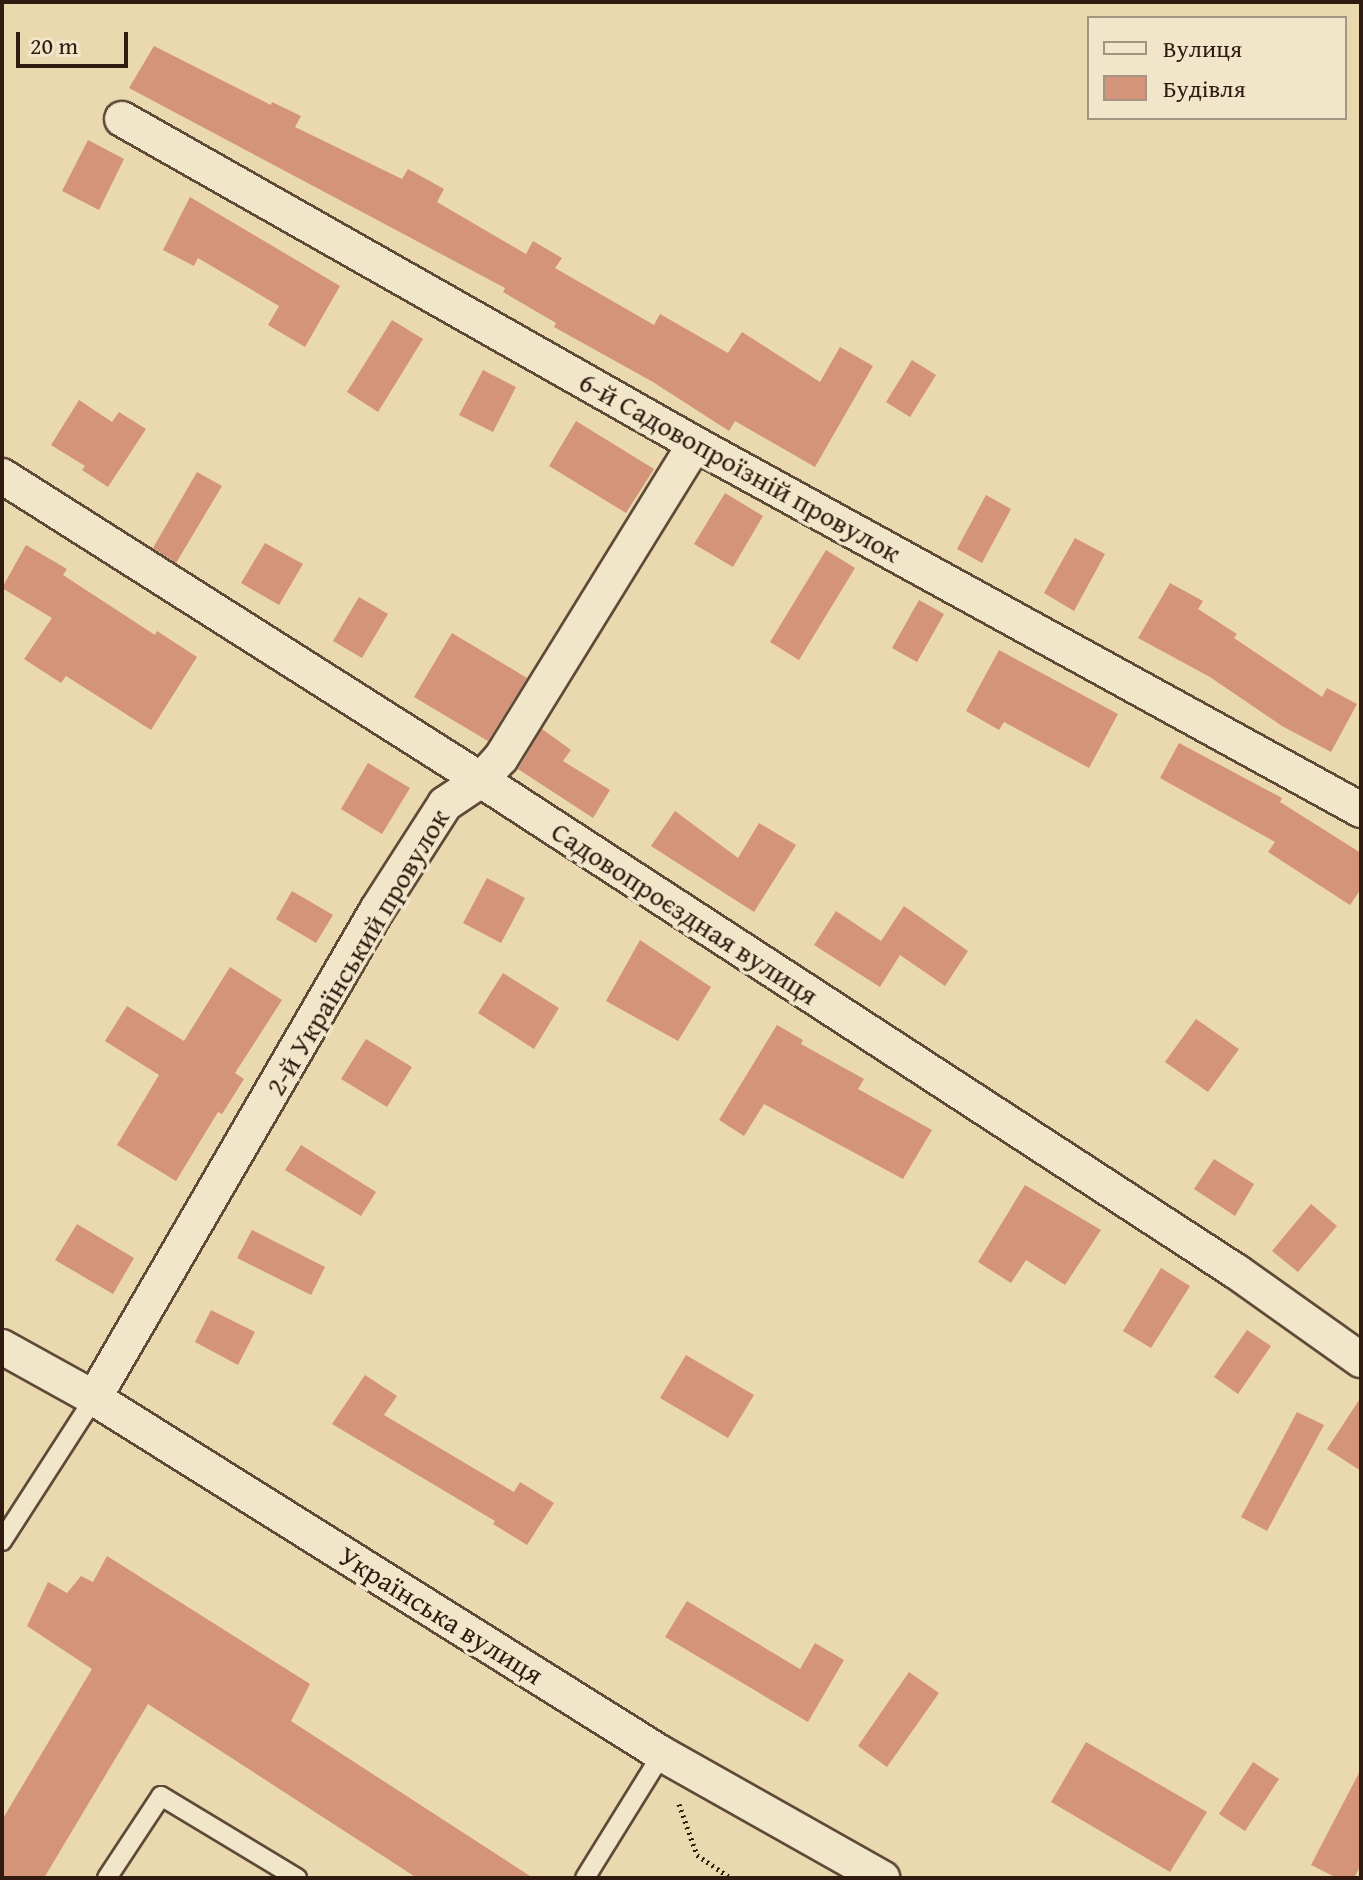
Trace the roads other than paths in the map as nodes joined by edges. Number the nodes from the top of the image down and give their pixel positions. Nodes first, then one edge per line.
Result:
1 (122, 119) dead end
2 (695, 444) junction
3 (2, 476) edge
4 (481, 780) junction
5 (1361, 810) edge
6 (2, 1347) edge
7 (1361, 1360) edge
8 (94, 1398) junction
9 (2, 1541) edge
10 (662, 1754) junction
11 (107, 1878) edge
12 (297, 1878) edge
13 (585, 1878) edge
14 (882, 1878) edge

1 - 2 street, 6-й Садовопроїзній провулок
2 - 4 street, 2-й Український провулок
2 - 5 street, 6-й Садовопроїзній провулок
3 - 4 street, Садовопроєздная вулиця
4 - 7 street, Садовопроєздная вулиця
4 - 8 street, 2-й Український провулок
6 - 8 street, Українська вулиця
8 - 9 lane
8 - 10 street, Українська вулиця
10 - 13 lane
10 - 14 street, Українська вулиця
11 - 12 lane

